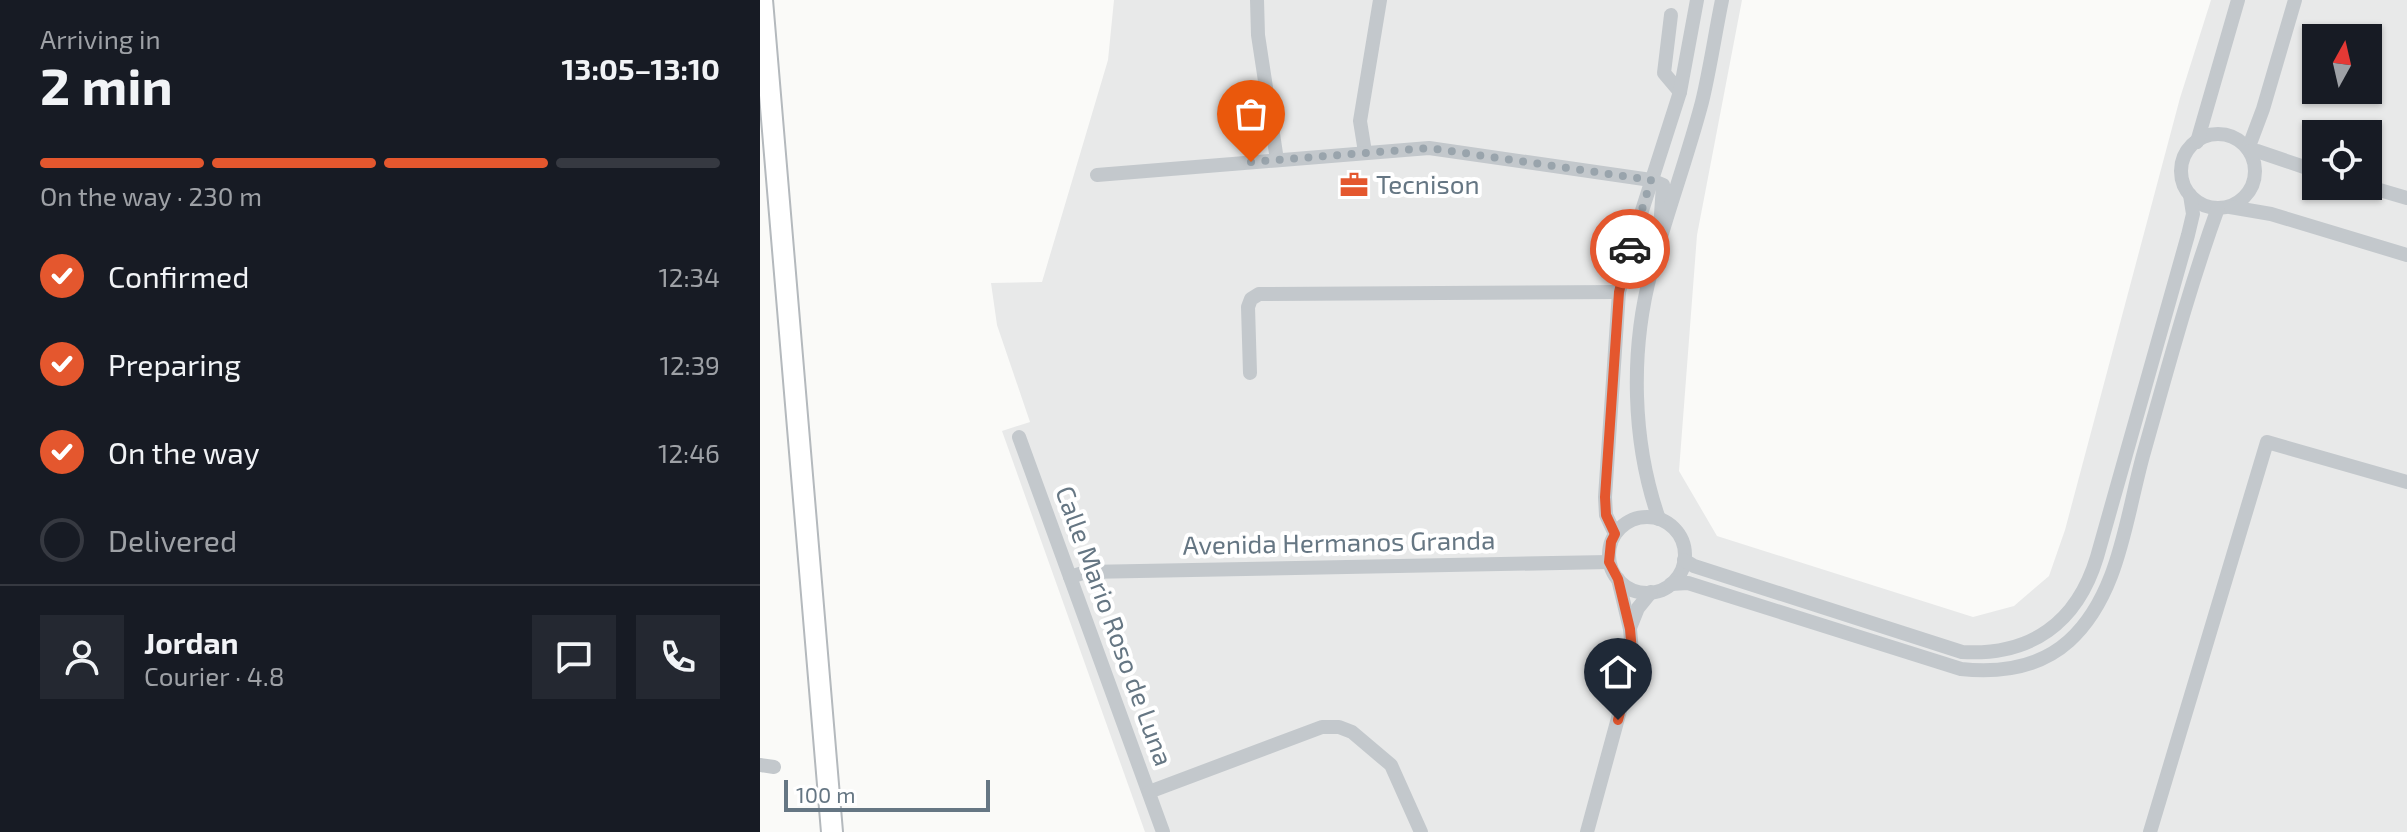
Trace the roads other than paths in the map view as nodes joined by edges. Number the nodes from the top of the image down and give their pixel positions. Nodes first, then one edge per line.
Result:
1 (762, 0) edge
2 (1257, 0) edge
3 (1380, 0) edge
4 (1697, 0) edge
5 (1722, 0) edge
6 (2238, 0) edge
7 (2295, 0) edge
8 (1671, 15) dead end
9 (1680, 92) junction
10 (2197, 142) junction
11 (2249, 150) junction
12 (1365, 152) junction
13 (1277, 160) junction
14 (2302, 167) edge
15 (1097, 175) dead end
16 (1651, 180) junction
17 (2382, 191) edge
18 (2190, 195) junction
19 (2407, 198) edge
20 (2224, 207) junction
21 (1659, 244) junction
22 (2407, 255) edge
23 (1619, 292) junction
24 (1250, 373) dead end
25 (1019, 437) dead end
26 (2407, 482) edge
27 (1659, 519) junction
28 (1615, 534) junction
29 (1684, 560) junction
30 (1609, 562) junction
31 (1070, 577) junction
32 (1618, 579) junction
33 (1671, 584) junction
34 (1651, 592) junction
35 (1630, 629) junction
36 (1149, 792) junction
37 (832, 832) edge
38 (1163, 832) edge
39 (1421, 832) edge
40 (1587, 832) edge
41 (2150, 832) edge

1 - 37 highway
2 - 13 street
3 - 12 street
4 - 9 street
5 - 21 street
6 - 10 street
7 - 11 street
8 - 9 street
9 - 16 street
10 - 11 street
10 - 18 street
11 - 14 street
11 - 20 street
12 - 13 street
12 - 16 street
13 - 15 street
16 - 21 street
16 - 23 street
17 - 19 street
18 - 20 street
18 - 29 street
20 - 22 street
20 - 33 street
21 - 27 street
23 - 24 street
23 - 28 street
25 - 31 street, Calle Mario Roso de Luna
26 - 41 street
27 - 28 street
27 - 29 street
28 - 30 street
29 - 33 street
30 - 31 street, Avenida Hermanos Granda
30 - 32 street
31 - 36 street, Calle Mario Roso de Luna
32 - 34 street
32 - 35 street
33 - 34 street
34 - 35 street
35 - 40 street
36 - 38 street, Calle Mario Roso de Luna
36 - 39 street

